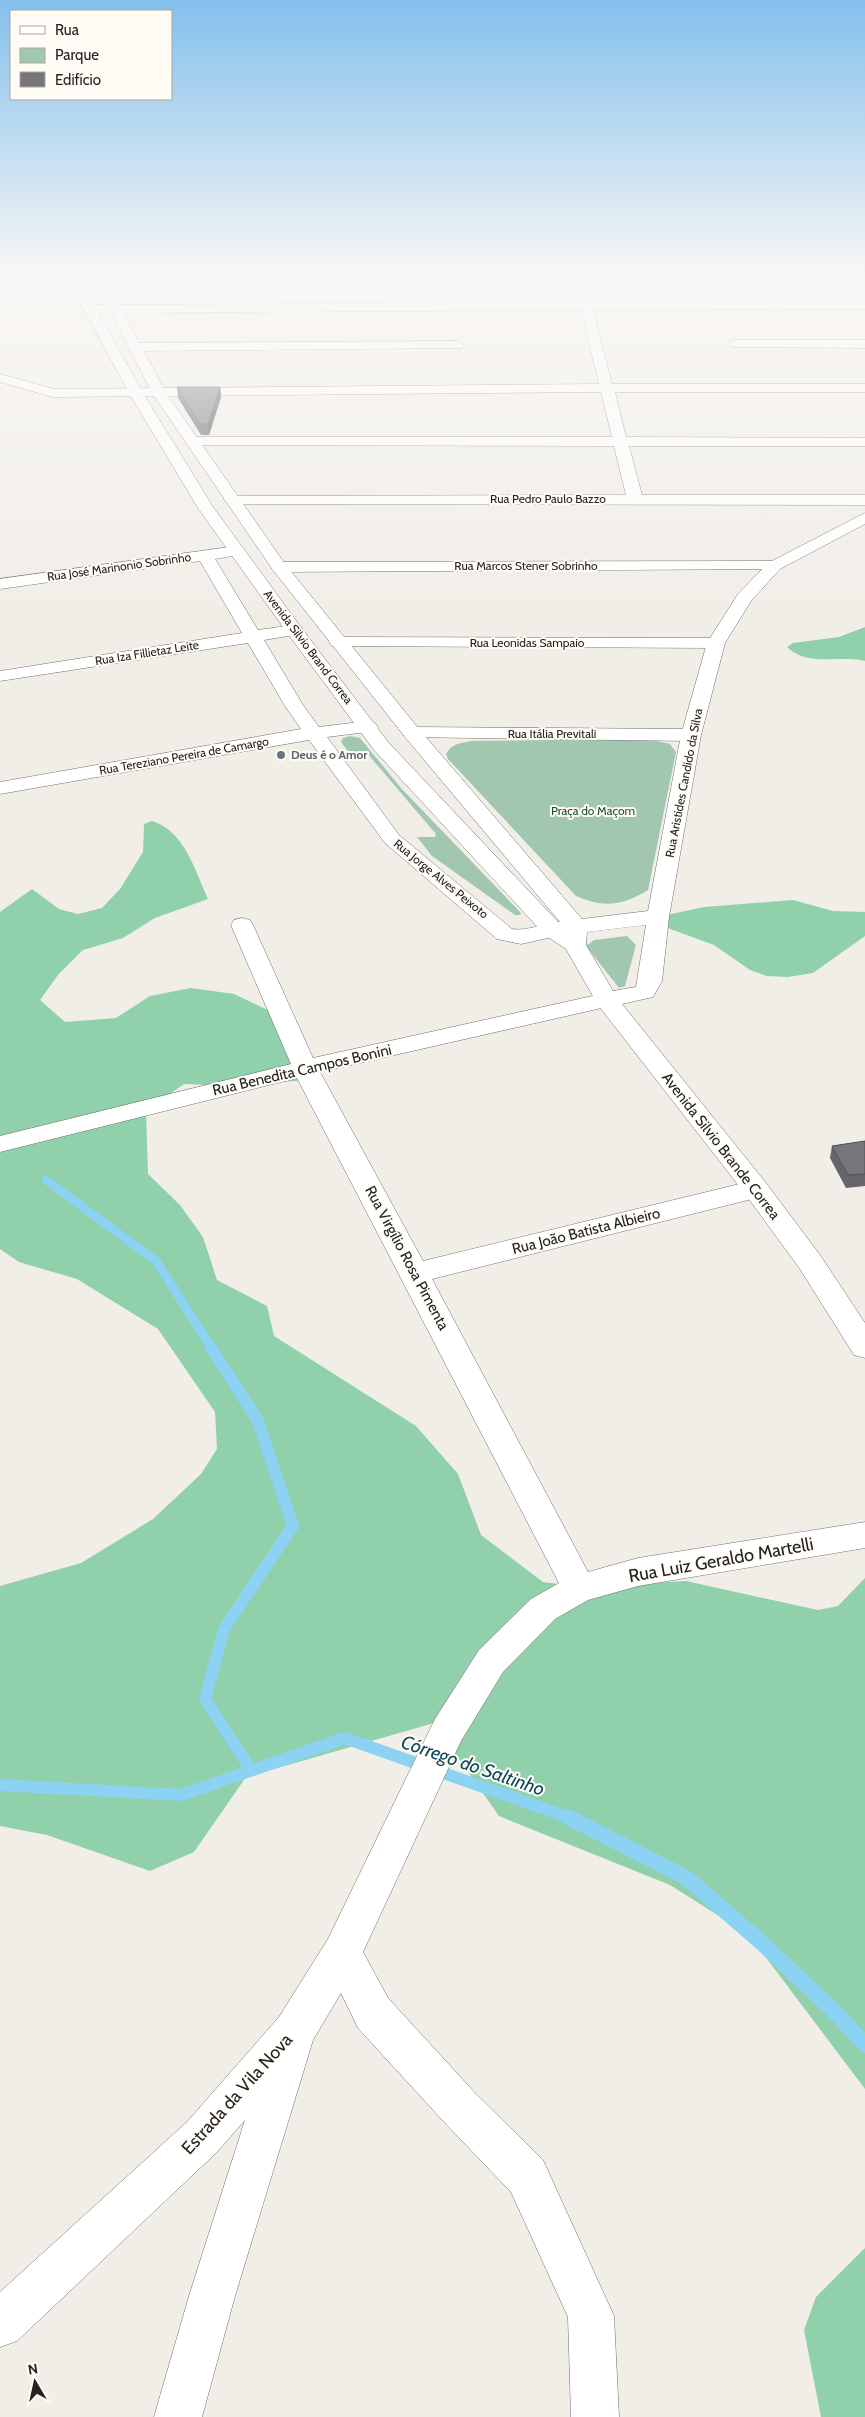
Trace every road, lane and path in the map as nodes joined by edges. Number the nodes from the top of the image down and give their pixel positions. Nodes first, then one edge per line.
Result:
1 (607, 388) edge
2 (38, 389) edge
3 (134, 389) edge
4 (157, 389) edge
5 (461, 389) joint
6 (491, 389) edge
7 (136, 393) junction
8 (159, 393) junction
9 (193, 441) junction
10 (620, 441) junction
11 (865, 442) edge
12 (231, 499) junction
13 (635, 499) junction
14 (865, 500) edge
15 (865, 518) edge
16 (237, 551) junction
17 (205, 555) junction
18 (774, 566) junction
19 (279, 567) junction
20 (0, 584) edge
21 (294, 630) junction
22 (252, 637) junction
23 (338, 642) junction
24 (716, 643) junction
25 (0, 676) edge
26 (368, 727) junction
27 (314, 733) junction
28 (412, 733) junction
29 (691, 735) junction
30 (0, 788) edge
31 (658, 917) junction
32 (242, 925) dead end
33 (553, 930) junction
34 (575, 936) junction
35 (606, 1000) junction
36 (305, 1068) junction
37 (0, 1144) edge
38 (756, 1189) junction
39 (415, 1272) junction
40 (865, 1347) edge
41 (865, 1535) edge
42 (578, 1588) junction
43 (448, 1730) joint
44 (342, 1954) junction
45 (294, 2032) junction
46 (0, 2324) edge
47 (178, 2417) edge
48 (595, 2417) edge

1 - 10 street
2 - 7 street
3 - 7 street, Avenida Silvio Brand Correa
4 - 8 street, Avenida Silvio Brand Correa
5 - 6 street
5 - 8 street
7 - 8 street
7 - 16 street, Avenida Silvio Brand Correa
8 - 9 street, Avenida Silvio Brand Correa
9 - 10 street
9 - 12 street, Avenida Silvio Brand Correa
10 - 11 street
10 - 13 street
12 - 13 street, Rua Pedro Paulo Bazzo
12 - 19 street, Avenida Silvio Brand Correa
13 - 14 street, Rua Pedro Paulo Bazzo
15 - 18 street, Rua Aristides Candido da Silva
16 - 17 street, Rua José Marinonio Sobrinho
16 - 21 street, Avenida Silvio Brand Correa
17 - 20 street, Rua José Marinonio Sobrinho
17 - 22 street, Rua Jorge Alves Peixoto
18 - 19 street, Rua Marcos Stener Sobrinho
18 - 24 street, Rua Aristides Candido da Silva
19 - 23 street, Avenida Silvio Brand Correa
21 - 22 street, Rua Iza Fillietaz Leite
21 - 26 street, Avenida Silvio Brand Correa
22 - 25 street, Rua Iza Fillietaz Leite
22 - 27 street, Rua Jorge Alves Peixoto
23 - 24 street, Rua Leonidas Sampaio
23 - 28 street, Avenida Silvio Brand Correa
24 - 29 street, Rua Aristides Candido da Silva
26 - 27 street, Rua Tereziano Pereira de Camargo
26 - 33 street, Avenida Silvio Brand Correa
27 - 30 street, Rua Tereziano Pereira de Camargo
27 - 33 street, Rua Jorge Alves Peixoto
28 - 29 street, Rua Itália Previtali
28 - 34 street, Avenida Silvio Brand Correa
29 - 31 street, Rua Aristides Candido da Silva
31 - 34 street, Rua Jorge Alves Peixoto
31 - 35 street, Rua Aristides Candido da Silva
32 - 36 street, Rua Virgílio Rosa Pimenta
33 - 34 street, Rua Jorge Alves Peixoto
34 - 35 street, Avenida Silvio Brande Correa
35 - 36 street, Rua Benedita Campos Bonini
35 - 38 street, Avenida Silvio Brande Correa
36 - 37 street, Rua Benedita Campos Bonini
36 - 39 street, Rua Virgílio Rosa Pimenta
38 - 39 street, Rua João Batista Albieiro
38 - 40 street, Avenida Silvio Brande Correa
39 - 42 street, Rua Virgílio Rosa Pimenta
41 - 42 street, Rua Luiz Geraldo Martelli
42 - 43 street, Rua Luiz Geraldo Martelli
43 - 44 street, Estrada da Vila Nova
44 - 45 street, Estrada da Vila Nova
44 - 48 street
45 - 46 street, Estrada da Vila Nova
45 - 47 street

